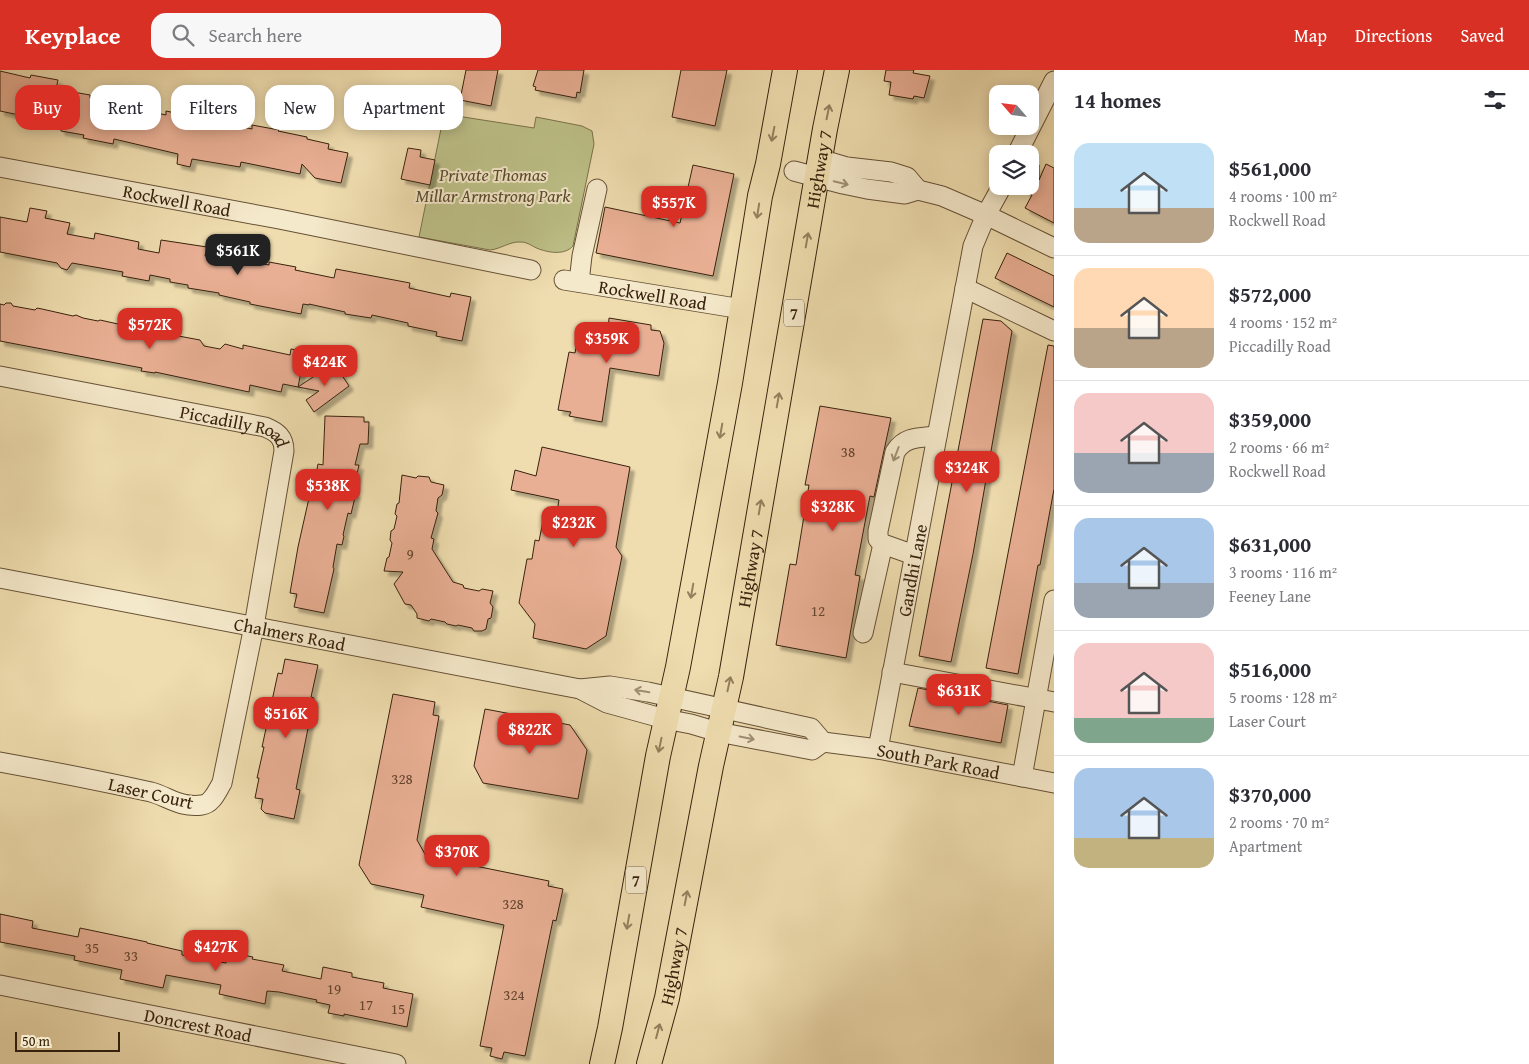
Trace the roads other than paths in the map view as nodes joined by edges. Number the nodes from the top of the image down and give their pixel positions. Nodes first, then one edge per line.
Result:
1 (786, 70) edge
2 (837, 70) edge
3 (1054, 81) edge
4 (1022, 145) edge
5 (0, 167) edge
6 (819, 169) junction
7 (794, 170) dead end
8 (597, 189) dead end
9 (997, 195) edge
10 (986, 215) junction
11 (1054, 248) edge
12 (531, 270) dead end
13 (965, 288) junction
14 (742, 309) junction
15 (1054, 331) edge
16 (0, 376) edge
17 (937, 436) junction
18 (883, 544) junction
19 (914, 555) junction
20 (0, 578) edge
21 (1054, 600) edge
22 (254, 626) junction
23 (864, 633) dead end
24 (892, 672) junction
25 (1045, 701) edge
26 (668, 708) junction
27 (724, 709) junction
28 (718, 732) junction
29 (822, 742) junction
30 (878, 749) junction
31 (0, 762) edge
32 (1022, 777) junction
33 (1054, 783) edge
34 (0, 985) edge
35 (396, 1064) edge
36 (602, 1064) edge
37 (649, 1064) edge

1 -> 14 main road, 7
6 -> 2 main road, Highway 7 / 7
3 - 4 street
5 - 12 street, Rockwell Road
6 - 7 street
6 - 10 street
27 -> 6 main road, Highway 7 / 7
8 - 14 street, Rockwell Road
9 - 10 street, Gandhi Lane
10 - 11 street
10 - 13 street, Gandhi Lane
13 - 15 street
13 - 17 street, Gandhi Lane
14 -> 26 main road, 7
16 - 22 street, Piccadilly Road
17 -> 18 street
17 - 19 street, Gandhi Lane
18 - 19 street
18 - 23 street
19 - 24 street, Gandhi Lane
20 - 22 street, Chalmers Road
21 - 25 street
22 - 26 street, Chalmers Road
22 - 31 street, Laser Court
24 - 25 street
24 - 30 street, Gandhi Lane
25 - 32 street
26 - 27 street, Chalmers Road
26 - 28 street, South Park Road
26 -> 36 main road, 7
27 - 28 main road, Highway 7 / 7
27 - 29 street
28 -> 29 street, South Park Road
37 -> 28 main road, Highway 7 / 7
29 - 30 street, South Park Road
30 - 32 street, South Park Road
32 - 33 street, South Park Road
34 - 35 street, Doncrest Road

